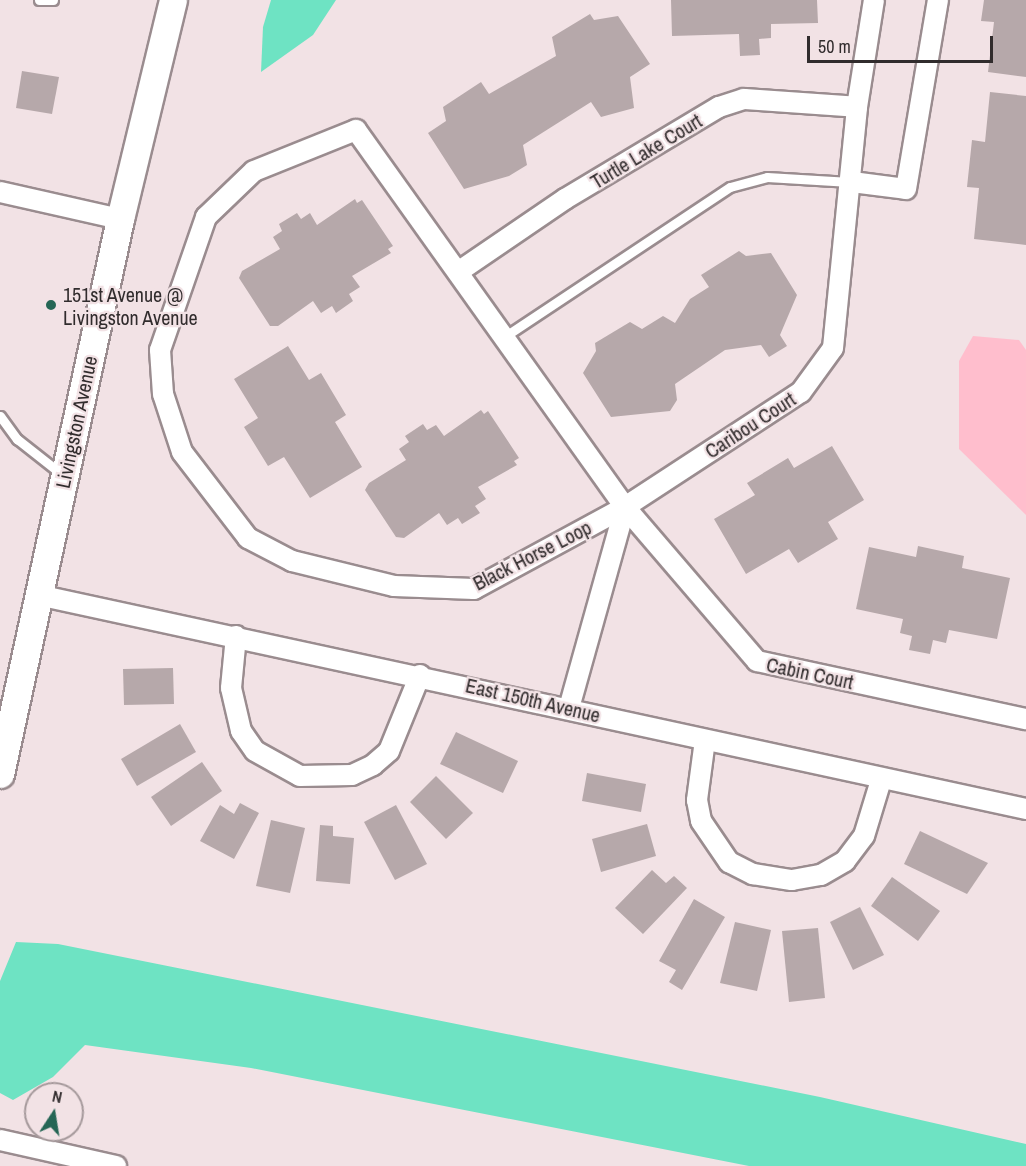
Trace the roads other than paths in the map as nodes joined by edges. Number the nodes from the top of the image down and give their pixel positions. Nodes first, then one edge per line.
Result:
1 (39, 0) edge
2 (53, 0) edge
3 (173, 0) edge
4 (874, 0) edge
5 (938, 0) edge
6 (857, 107) junction
7 (852, 182) junction
8 (0, 192) edge
9 (120, 219) junction
10 (458, 272) junction
11 (504, 338) junction
12 (0, 416) edge
13 (64, 476) junction
14 (625, 507) junction
15 (38, 595) junction
16 (236, 636) junction
17 (420, 675) junction
18 (568, 708) junction
19 (1026, 719) edge
20 (705, 740) junction
21 (0, 774) edge
22 (881, 780) junction
23 (1026, 809) edge
24 (0, 1140) edge
25 (116, 1166) edge

1 - 2 lane
3 - 9 street, Livingston Avenue
4 - 6 street, Caribou Court
5 - 7 street
6 - 7 street, Caribou Court
6 - 10 street, Turtle Lake Court
7 - 11 lane
7 - 14 street, Caribou Court
8 - 9 street
9 - 13 street, Livingston Avenue
10 - 11 street, Black Horse Loop
10 - 14 street, Black Horse Loop
11 - 14 street, Black Horse Loop
12 - 13 lane
13 - 15 street, Livingston Avenue
14 - 18 street
14 - 19 street, Cabin Court
15 - 16 street, East 150th Avenue
15 - 21 street, Livingston Avenue
16 - 17 street, East 150th Avenue
16 - 17 street
17 - 18 street, East 150th Avenue
18 - 20 street, East 150th Avenue
20 - 22 street, East 150th Avenue
20 - 22 street
22 - 23 street, East 150th Avenue
24 - 25 street

